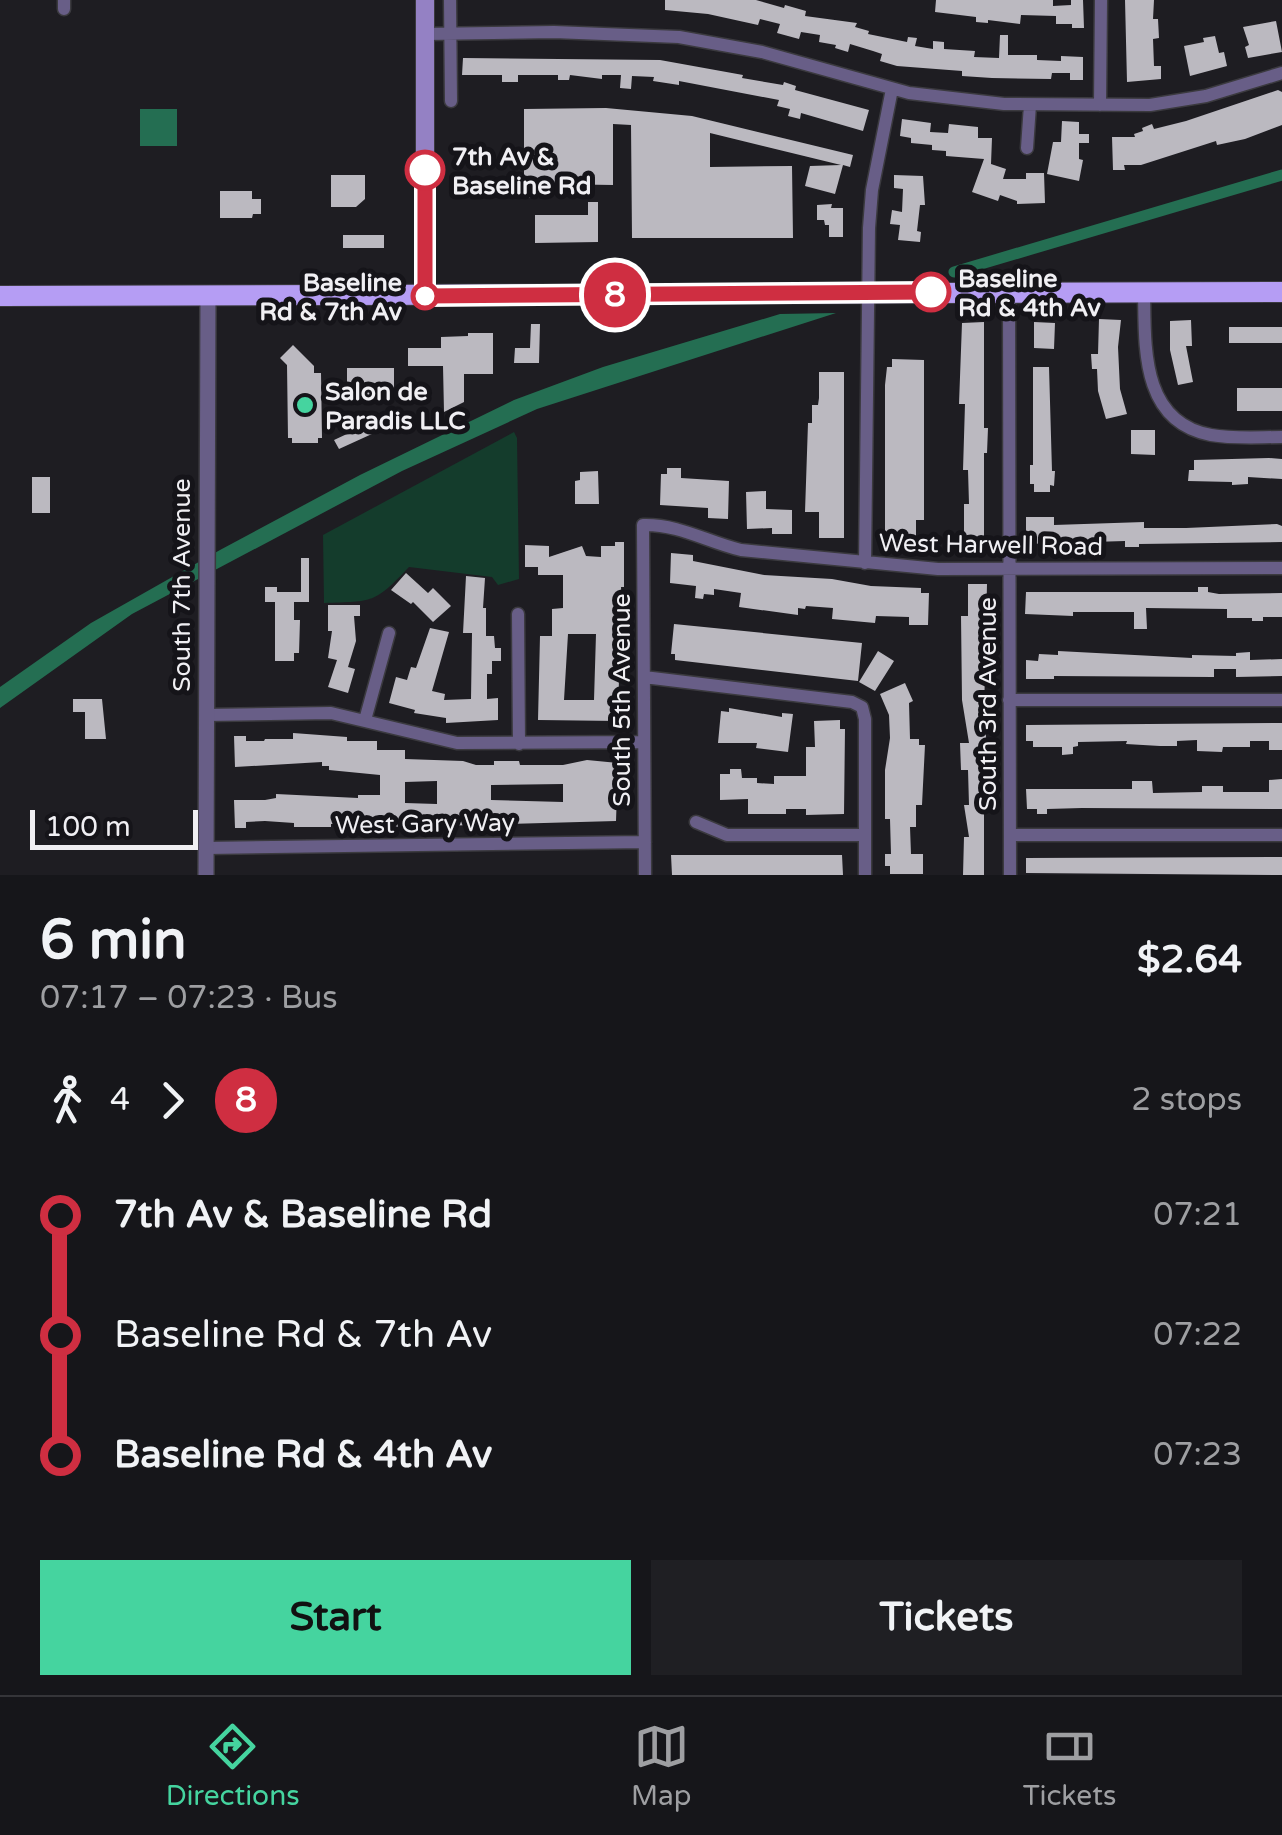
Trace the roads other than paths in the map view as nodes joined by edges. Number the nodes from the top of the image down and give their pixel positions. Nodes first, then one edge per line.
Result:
1 (425, 0) edge
2 (450, 0) edge
3 (1101, 0) edge
4 (425, 34) junction
5 (450, 34) junction
6 (1282, 74) edge
7 (892, 89) junction
8 (451, 102) dead end
9 (1030, 105) junction
10 (1100, 105) junction
11 (1027, 148) dead end
12 (869, 292) junction
13 (1009, 292) junction
14 (1144, 292) junction
15 (1282, 292) edge
16 (0, 296) edge
17 (208, 296) junction
18 (425, 296) junction
19 (1282, 437) edge
20 (643, 526) joint
21 (864, 563) junction
22 (1282, 568) edge
23 (1008, 569) junction
24 (518, 614) dead end
25 (390, 633) dead end
26 (644, 678) junction
27 (1009, 700) junction
28 (1282, 700) edge
29 (206, 715) junction
30 (365, 720) junction
31 (644, 742) junction
32 (519, 744) junction
33 (696, 822) dead end
34 (864, 835) junction
35 (1010, 835) junction
36 (1282, 835) edge
37 (645, 842) junction
38 (206, 848) junction
39 (206, 875) edge
40 (645, 875) edge
41 (865, 875) edge
42 (1010, 875) edge

1 - 4 main road
2 - 5 street
3 - 10 street
4 - 5 street
4 - 18 main road
5 - 7 street
5 - 8 street
6 - 10 street
7 - 9 street
7 - 12 street
9 - 10 street
9 - 11 street
12 - 13 main road
12 - 18 main road
12 - 21 street
13 - 14 main road
13 - 23 street, South 3rd Avenue
14 - 15 main road
14 - 19 street
16 - 17 main road
17 - 18 main road
17 - 29 street, South 7th Avenue
20 - 21 street, West Harwell Road
20 - 26 street, South 5th Avenue
21 - 23 street, West Harwell Road
22 - 23 street, West Harwell Road
23 - 27 street, South 3rd Avenue
24 - 32 street
25 - 30 street
26 - 31 street, South 5th Avenue
26 - 34 street
27 - 28 street
27 - 35 street, South 3rd Avenue
29 - 30 street
29 - 38 street, South 7th Avenue
30 - 32 street
31 - 32 street
31 - 37 street, South 5th Avenue
33 - 34 street
34 - 41 street
35 - 36 street
35 - 42 street, South 3rd Avenue
37 - 38 street, West Gary Way
37 - 40 street, South 5th Avenue
38 - 39 street, South 7th Avenue

